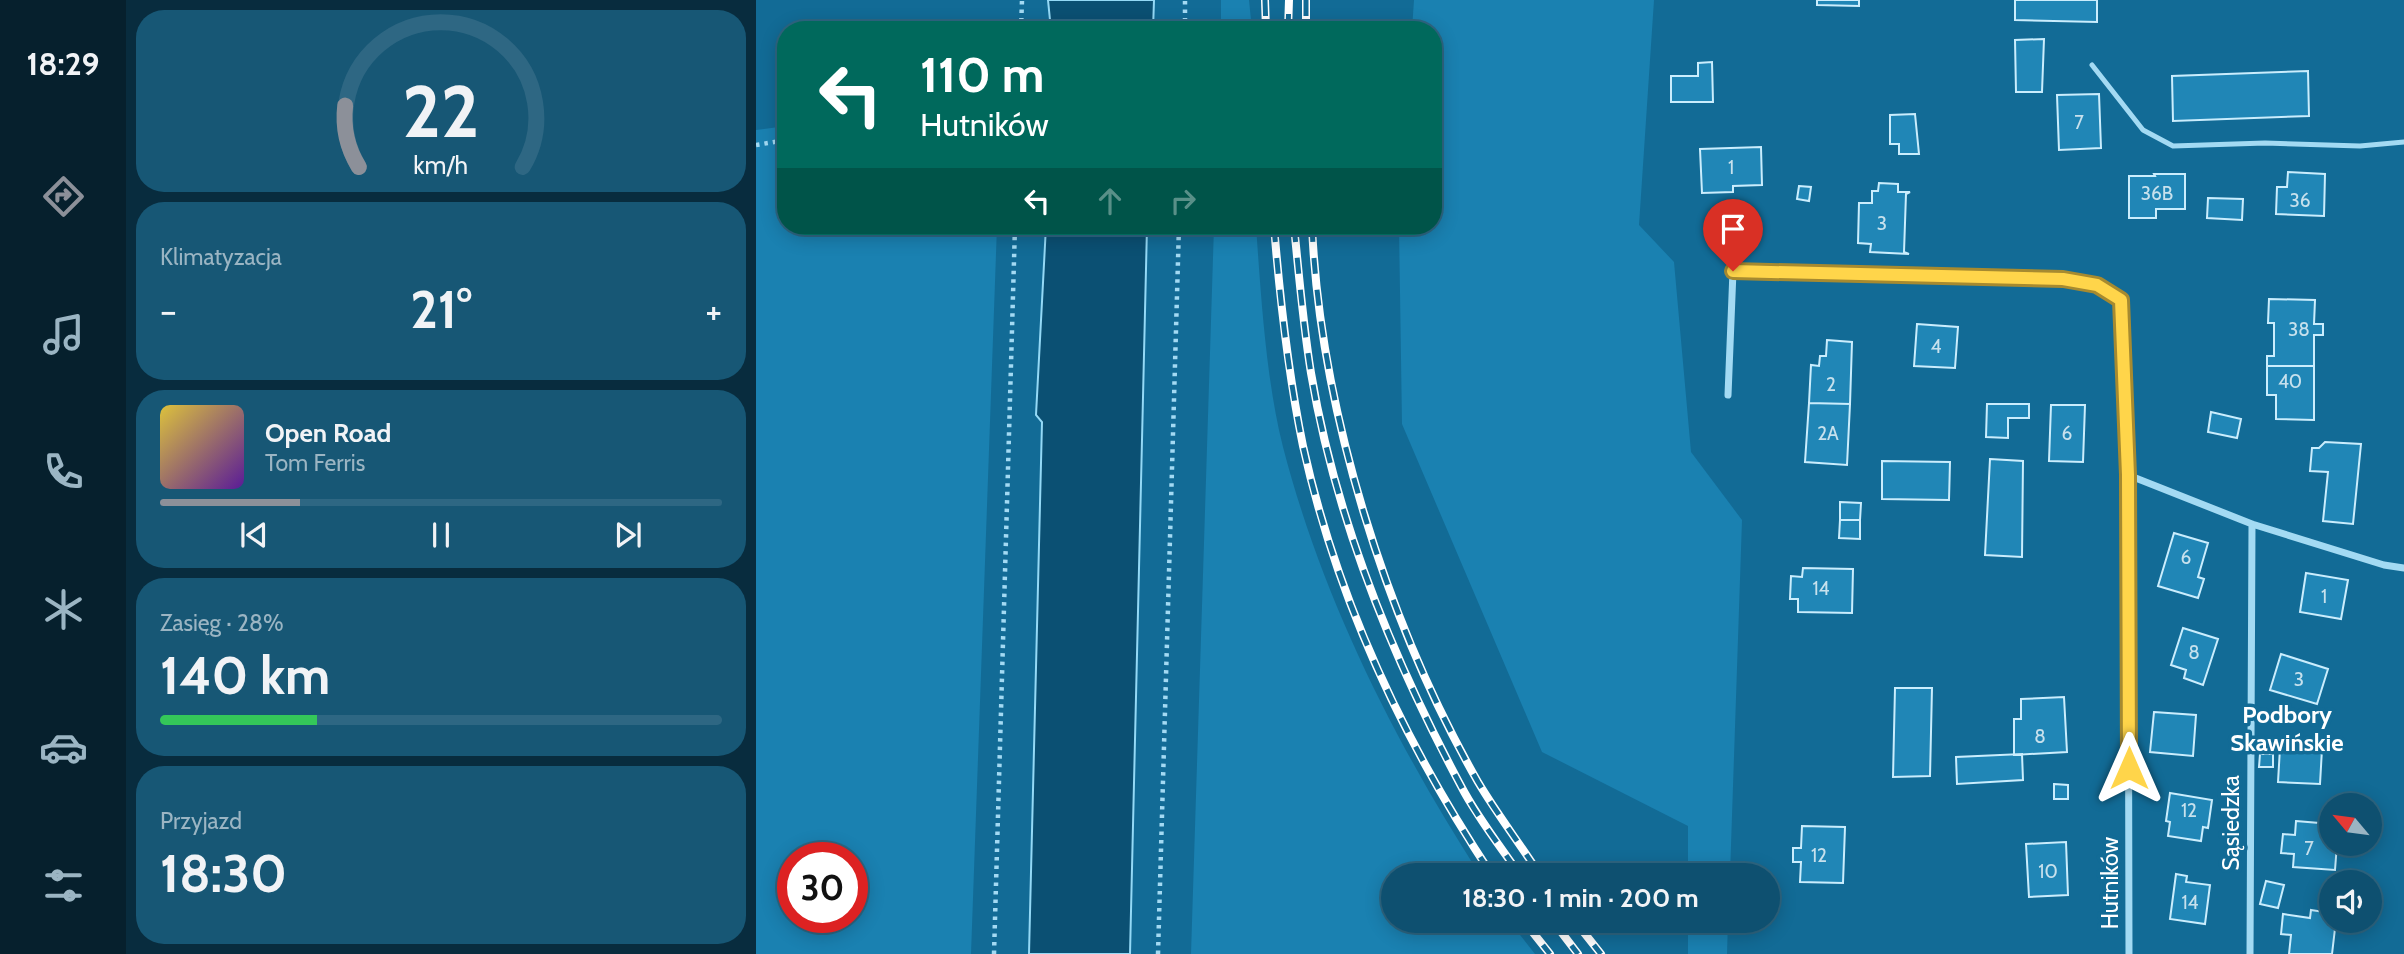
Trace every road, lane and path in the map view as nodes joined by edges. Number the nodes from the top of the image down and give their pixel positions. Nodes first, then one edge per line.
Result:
1 (1022, 0) edge
2 (1185, 0) edge
3 (1021, 21) edge
4 (1185, 21) edge
5 (2092, 65) dead end
6 (777, 142) edge
7 (2404, 142) edge
8 (756, 145) edge
9 (1015, 235) edge
10 (1179, 235) edge
11 (1728, 395) dead end
12 (2128, 475) junction
13 (2252, 524) junction
14 (2404, 568) edge
15 (994, 954) edge
16 (1158, 954) edge
17 (2129, 954) edge
18 (2250, 954) edge

1 - 3 path
2 - 4 path
5 - 7 lane
6 - 8 path
9 - 15 path
10 - 16 path
11 - 12 street, Hutników
12 - 13 street
12 - 17 street, Hutników
13 - 14 street
13 - 18 street, Sąsiedzka

